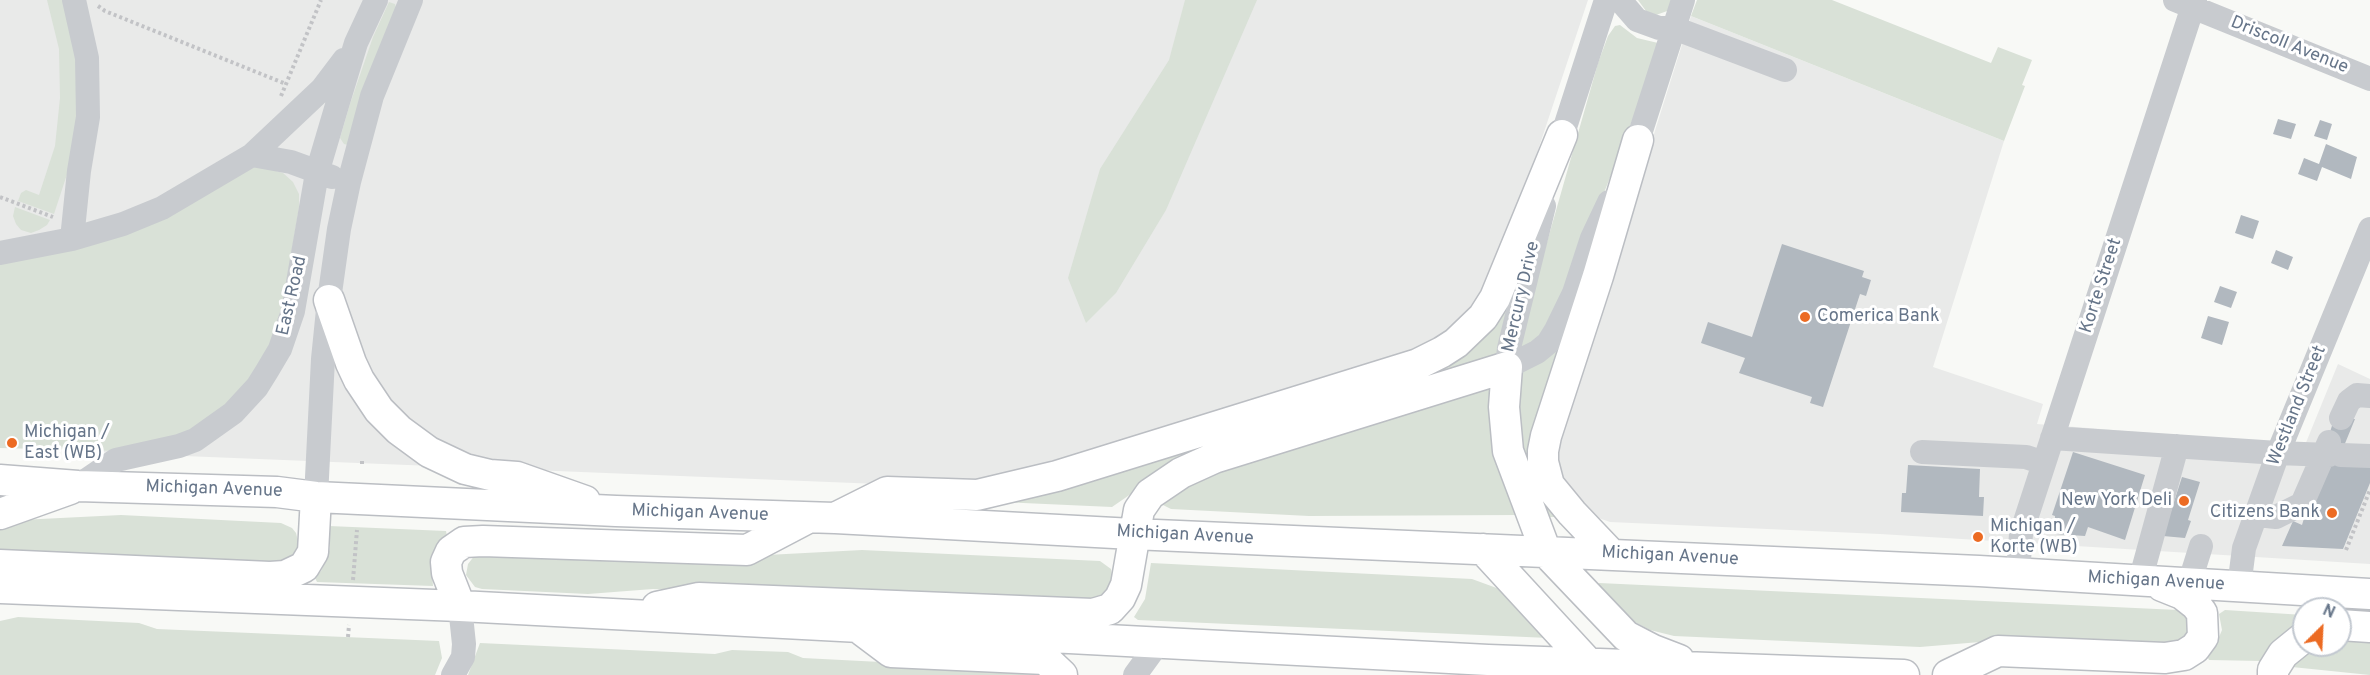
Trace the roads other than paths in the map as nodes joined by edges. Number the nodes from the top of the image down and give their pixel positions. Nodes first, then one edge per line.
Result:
1 (74, 0) edge
2 (376, 0) edge
3 (411, 0) edge
4 (1606, 0) edge
5 (1623, 0) edge
6 (1683, 0) edge
7 (2187, 2) edge
8 (1674, 28) junction
9 (356, 43) junction
10 (1785, 70) dead end
11 (2370, 79) edge
12 (1562, 135) junction
13 (1638, 140) junction
14 (252, 155) junction
15 (317, 174) junction
16 (349, 182) junction
17 (2370, 229) edge
18 (72, 238) junction
19 (0, 253) edge
20 (329, 300) junction
21 (1506, 367) junction
22 (2370, 396) edge
23 (2341, 417) dead end
24 (2052, 438) junction
25 (2177, 446) junction
26 (2331, 451) junction
27 (1922, 452) dead end
28 (2278, 453) junction
29 (2370, 456) edge
30 (2044, 463) junction
31 (0, 480) edge
32 (78, 486) junction
33 (316, 497) junction
34 (616, 511) junction
35 (0, 514) edge
36 (2257, 515) junction
37 (823, 517) junction
38 (1133, 534) junction
39 (2201, 546) dead end
40 (1483, 549) junction
41 (1546, 552) junction
42 (1611, 554) junction
43 (0, 565) edge
44 (2019, 573) junction
45 (2146, 581) junction
46 (2189, 584) junction
47 (2239, 587) junction
48 (0, 588) edge
49 (2370, 594) edge
50 (460, 606) junction
51 (624, 615) junction
52 (2352, 626) edge
53 (2370, 627) edge
54 (859, 628) junction
55 (1159, 642) junction
56 (2292, 647) edge
57 (1699, 667) junction
58 (1594, 669) edge
59 (1824, 674) edge
60 (453, 675) edge
61 (1062, 675) edge
62 (1135, 675) edge
63 (1904, 675) edge
64 (1948, 675) edge
65 (2273, 675) edge

1 - 18 street
2 - 9 street, East Road
3 - 16 street, East Road
4 - 12 street, Mercury Drive
5 - 8 street
6 - 8 street, Mercury Drive
7 - 11 street, Driscoll Avenue
7 - 24 street, Korte Street
8 - 10 street
8 - 13 street, Mercury Drive
9 - 14 street
9 - 15 street, East Road
12 - 21 street, Mercury Drive
12 - 37 main road
13 - 21 street, Mercury Drive
13 - 42 main road
14 - 15 street
14 - 18 street
15 - 16 street
15 - 32 street, East Road
16 - 20 street, East Road
17 - 28 street, Westland Street
18 - 19 street
20 - 33 street, East Road
20 - 34 main road
21 - 38 main road
21 - 41 main road
22 - 23 street
24 - 25 street
24 - 30 street, Korte Street
25 - 28 street
25 - 45 street
26 - 28 street
26 - 29 street
26 - 36 street
27 - 30 street
28 - 36 street, Westland Street
30 - 44 street, Korte Street
31 - 32 main road, Michigan Avenue
32 - 33 main road, Michigan Avenue
32 - 35 main road
33 - 34 main road, Michigan Avenue
33 - 43 main road
34 - 37 main road, Michigan Avenue
36 - 47 street, Westland Street
37 - 38 main road, Michigan Avenue
37 - 50 main road
38 - 40 main road, Michigan Avenue
38 - 51 main road
39 - 46 street
40 - 41 main road, Michigan Avenue
40 - 58 main road
41 - 42 main road, Michigan Avenue
41 - 57 main road
42 - 44 main road, Michigan Avenue
44 - 45 main road, Michigan Avenue
45 - 46 main road, Michigan Avenue
45 - 64 main road
46 - 47 main road, Michigan Avenue
47 - 49 main road, Michigan Avenue
48 - 50 main road
50 - 51 main road
50 - 60 street
51 - 54 main road
52 - 53 main road
54 - 55 main road
54 - 61 main road
55 - 58 main road
55 - 62 street
56 - 65 main road
57 - 58 main road
57 - 59 main road
59 - 63 main road

